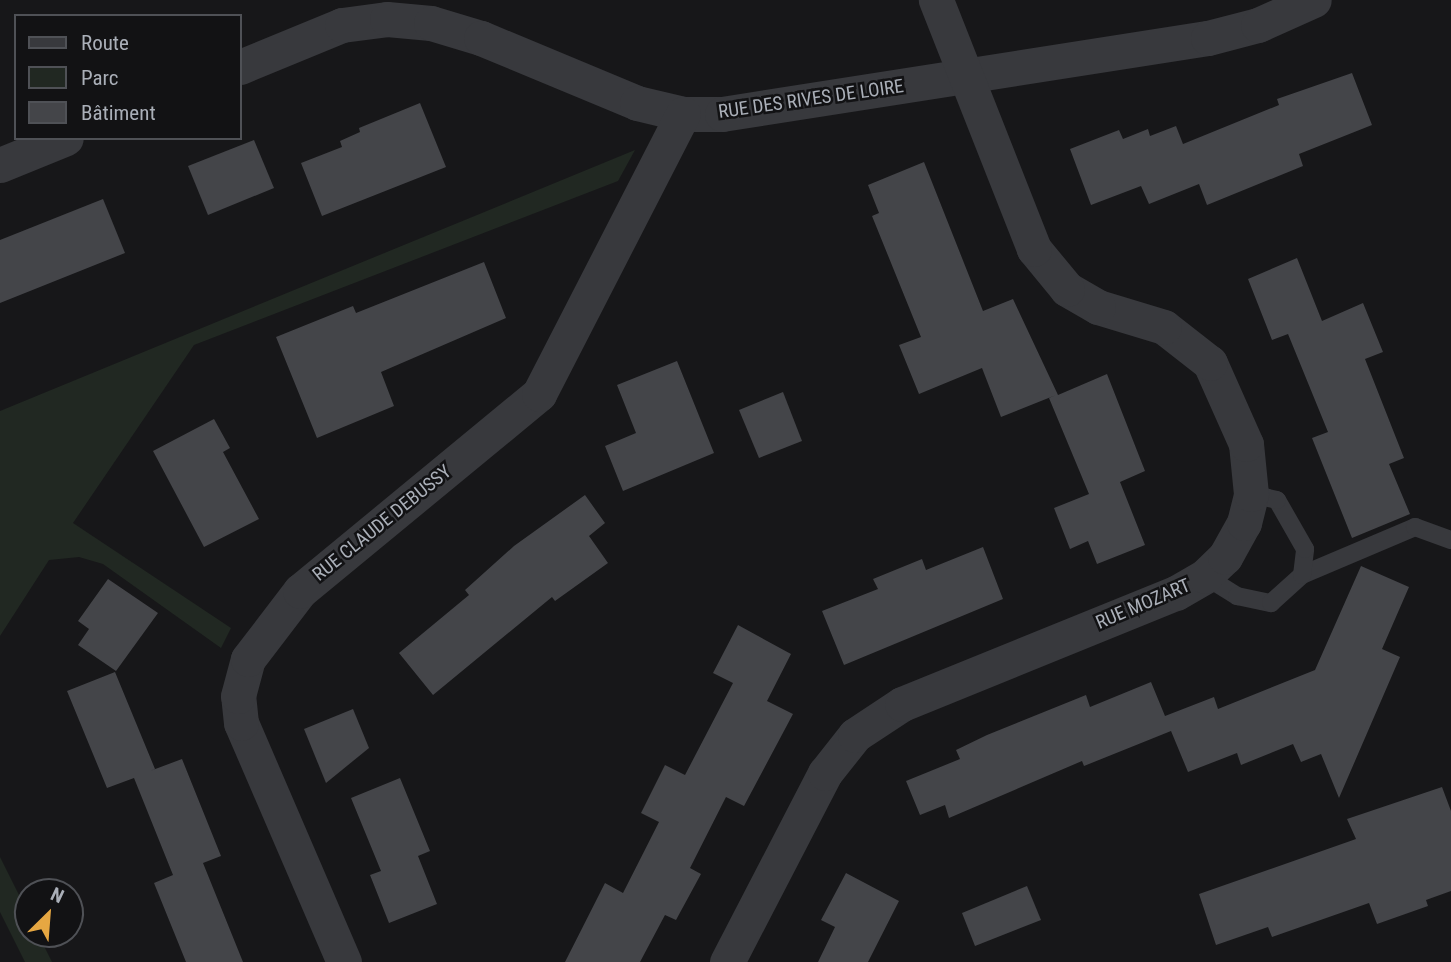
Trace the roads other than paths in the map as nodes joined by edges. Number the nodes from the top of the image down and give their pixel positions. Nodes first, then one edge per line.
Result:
1 (936, 0) edge
2 (1314, 0) edge
3 (242, 66) edge
4 (967, 76) junction
5 (683, 114) junction
6 (61, 140) edge
7 (0, 165) edge
8 (1251, 494) junction
9 (1451, 540) edge
10 (1302, 575) junction
11 (1205, 576) junction
12 (344, 962) edge
13 (727, 962) edge

1 - 4 street, RUE MOZART
2 - 4 street, RUE DES RIVES DE LOIRE
3 - 5 street, RUE DES RIVES DE LOIRE
4 - 5 street, RUE DES RIVES DE LOIRE
4 - 8 street, RUE MOZART
5 - 12 street, RUE CLAUDE DEBUSSY
6 - 7 street
8 - 10 lane
8 - 11 street, RUE MOZART
9 - 10 lane
10 - 11 lane
11 - 13 street, RUE MOZART

